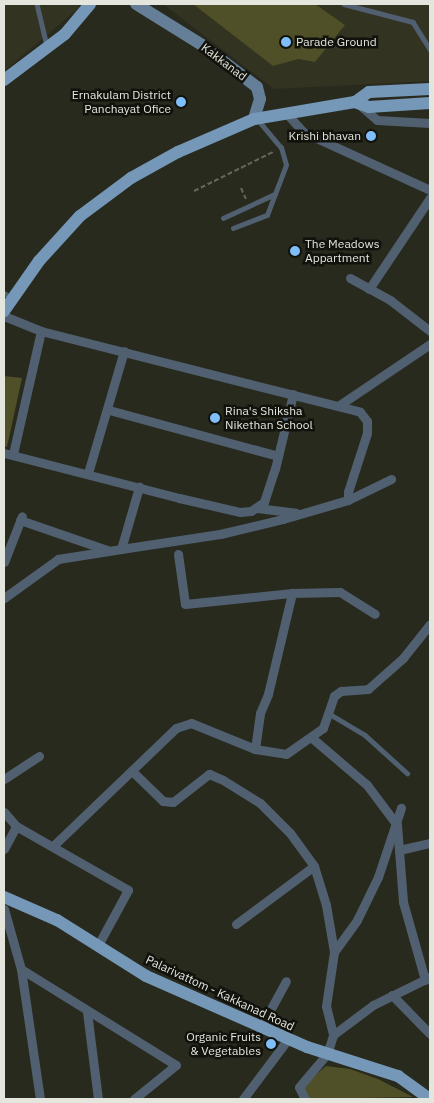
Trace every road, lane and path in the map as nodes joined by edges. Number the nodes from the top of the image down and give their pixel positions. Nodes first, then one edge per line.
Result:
1 (37, 4) edge
2 (90, 4) edge
3 (136, 4) edge
4 (344, 4) edge
5 (47, 47) junction
6 (430, 49) edge
7 (4, 80) edge
8 (430, 89) edge
9 (354, 102) junction
10 (430, 103) edge
11 (287, 114) junction
12 (254, 119) junction
13 (430, 123) edge
14 (274, 151) dead end
15 (241, 188) dead end
16 (430, 190) edge
17 (194, 191) dead end
18 (275, 194) junction
19 (430, 198) edge
20 (249, 206) junction
21 (223, 218) dead end
22 (233, 228) dead end
23 (350, 278) dead end
24 (369, 289) junction
25 (8, 296) edge
26 (4, 311) edge
27 (4, 316) edge
28 (41, 331) junction
29 (430, 331) edge
30 (430, 344) edge
31 (124, 351) junction
32 (293, 394) junction
33 (338, 406) junction
34 (108, 410) junction
35 (8, 453) edge
36 (278, 456) junction
37 (88, 473) junction
38 (390, 479) dead end
39 (139, 487) junction
40 (348, 500) junction
41 (257, 508) junction
42 (299, 514) junction
43 (121, 549) junction
44 (109, 551) junction
45 (178, 554) dead end
46 (4, 562) edge
47 (292, 593) junction
48 (4, 598) edge
49 (375, 614) dead end
50 (430, 624) edge
51 (328, 714) junction
52 (312, 738) junction
53 (255, 749) junction
54 (39, 756) dead end
55 (132, 771) junction
56 (407, 773) dead end
57 (4, 779) edge
58 (401, 808) dead end
59 (4, 812) edge
60 (397, 825) junction
61 (16, 826) junction
62 (430, 843) edge
63 (53, 846) junction
64 (4, 849) edge
65 (399, 850) junction
66 (314, 866) junction
67 (4, 897) edge
68 (4, 909) edge
69 (236, 924) dead end
70 (98, 945) junction
71 (334, 952) junction
72 (22, 969) junction
73 (428, 978) edge
74 (286, 981) dead end
75 (392, 995) junction
76 (87, 1012) junction
77 (262, 1027) junction
78 (430, 1034) edge
79 (333, 1035) junction
80 (288, 1039) junction
81 (327, 1054) junction
82 (40, 1099) edge
83 (98, 1099) edge
84 (134, 1099) edge
85 (243, 1099) edge
86 (305, 1099) edge
87 (430, 1099) edge

1 - 5 lane
2 - 5 main road
3 - 12 main road, Kakkanad
4 - 6 lane
5 - 7 main road
8 - 9 main road
9 - 10 main road
9 - 11 main road
9 - 13 street
11 - 12 main road
11 - 16 street
12 - 18 lane
12 - 25 main road
14 - 17 path
15 - 20 path
18 - 20 lane
18 - 22 lane
19 - 24 street
20 - 21 lane
23 - 24 street
24 - 29 street
25 - 26 main road
27 - 28 street
28 - 31 street
28 - 35 street
30 - 33 street
31 - 32 street
31 - 34 street
32 - 33 street
32 - 36 street
33 - 40 street
34 - 36 street
34 - 37 street
35 - 37 street
36 - 41 street
37 - 39 street
38 - 40 street
39 - 41 street
39 - 43 street
40 - 42 street
41 - 42 street
42 - 43 street
43 - 44 street
44 - 46 street
44 - 48 street
45 - 47 street
47 - 49 street
47 - 53 street
50 - 51 street
51 - 52 street
51 - 56 lane
52 - 53 street
52 - 60 street
53 - 55 street
54 - 57 street
55 - 63 street
55 - 66 street
58 - 60 street
59 - 61 street
60 - 65 street
60 - 71 street
61 - 63 street
61 - 64 street
62 - 65 street
63 - 70 street
65 - 73 street
66 - 69 street
66 - 71 street
67 - 70 main road, Palarivattom - Kakkanad Road
68 - 72 street
70 - 77 main road, Palarivattom - Kakkanad Road
71 - 79 street
72 - 76 street
72 - 82 street
73 - 75 street
74 - 77 street
75 - 78 street
75 - 79 street
76 - 83 street
76 - 84 street
77 - 80 main road, Palarivattom - Kakkanad Road
79 - 81 street
80 - 81 main road, Palarivattom - Kakkanad Road
80 - 85 street
81 - 86 street
81 - 87 main road, Palarivattom - Kakkanad Road

